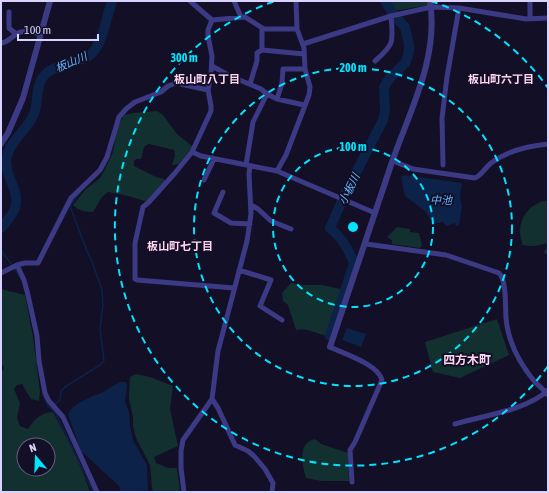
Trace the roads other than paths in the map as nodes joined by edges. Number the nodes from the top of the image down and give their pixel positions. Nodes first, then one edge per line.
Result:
1 (50, 1) edge
2 (190, 1) edge
3 (234, 1) edge
4 (296, 1) edge
5 (530, 1) edge
6 (430, 4) edge
7 (459, 8) junction
8 (10, 12) dead end
9 (391, 16) junction
10 (241, 17) junction
11 (548, 18) edge
12 (530, 19) junction
13 (212, 20) junction
14 (262, 28) junction
15 (297, 29) junction
16 (16, 34) junction
17 (41, 34) junction
18 (1, 43) edge
19 (303, 44) junction
20 (262, 50) junction
21 (304, 54) junction
22 (375, 61) dead end
23 (212, 66) junction
24 (305, 69) junction
25 (250, 84) junction
26 (208, 90) junction
27 (267, 94) junction
28 (277, 99) junction
29 (304, 106) junction
30 (1, 144) edge
31 (548, 144) edge
32 (192, 152) junction
33 (214, 159) junction
34 (393, 161) junction
35 (248, 165) junction
36 (443, 165) dead end
37 (277, 171) junction
38 (204, 180) dead end
39 (224, 192) dead end
40 (251, 205) junction
41 (375, 213) junction
42 (250, 224) junction
43 (291, 229) dead end
44 (366, 244) junction
45 (17, 265) junction
46 (239, 270) junction
47 (1, 273) edge
48 (234, 288) junction
49 (282, 320) dead end
50 (330, 347) joint
51 (547, 392) edge
52 (212, 400) junction
53 (455, 424) dead end
54 (352, 482) dead end
55 (97, 492) edge
56 (184, 492) edge
57 (272, 492) edge

1 - 17 street
2 - 13 street
3 - 10 street
4 - 15 street
5 - 12 street
6 - 7 street
6 - 9 street
6 - 34 street
7 - 12 street
7 - 36 street
8 - 16 street
9 - 19 street
9 - 22 street
10 - 13 street
10 - 14 street
11 - 12 street
13 - 23 street
14 - 15 street
14 - 20 street
15 - 19 street
16 - 17 street
16 - 18 street
17 - 30 street
19 - 21 street
20 - 21 street
20 - 25 street
21 - 24 street
23 - 25 street
23 - 26 street
24 - 28 street
24 - 29 street
25 - 27 street
26 - 32 street
26 - 45 street
27 - 28 street
27 - 35 street
28 - 29 street
29 - 37 street
31 - 34 street
32 - 33 street
32 - 48 street
33 - 35 street
33 - 38 street
34 - 41 street
35 - 37 street
35 - 40 street
37 - 41 street
39 - 42 street
40 - 42 street
40 - 43 street
41 - 44 street
42 - 46 street
44 - 50 street
44 - 51 street
45 - 47 street
45 - 55 street
46 - 48 street
46 - 49 street
48 - 52 street
50 - 54 street
51 - 53 street
52 - 56 street
52 - 57 street

